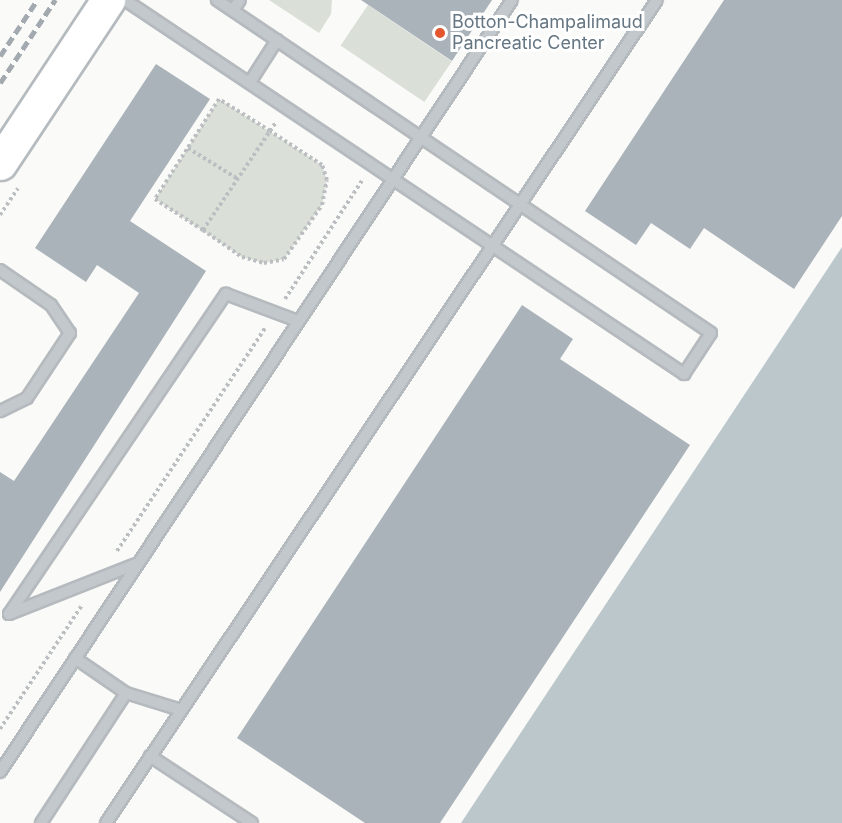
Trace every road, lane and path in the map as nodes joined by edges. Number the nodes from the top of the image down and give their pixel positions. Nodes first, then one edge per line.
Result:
1 (108, 0) edge
2 (125, 0) edge
3 (217, 0) edge
4 (240, 0) edge
5 (512, 0) edge
6 (657, 0) edge
7 (233, 10) junction
8 (277, 40) junction
9 (249, 82) junction
10 (286, 106) junction
11 (270, 131) junction
12 (420, 137) junction
13 (188, 148) junction
14 (0, 163) edge
15 (238, 179) junction
16 (392, 179) junction
17 (520, 204) junction
18 (203, 230) junction
19 (492, 246) junction
20 (0, 270) edge
21 (298, 321) junction
22 (0, 411) edge
23 (138, 562) junction
24 (75, 658) junction
25 (126, 693) junction
26 (181, 710) junction
27 (150, 756) junction
28 (0, 772) edge
29 (41, 823) edge
30 (106, 823) edge
31 (252, 823) edge

1 - 14 main road
2 - 9 lane
3 - 7 lane
4 - 7 lane
5 - 12 lane
6 - 17 lane
7 - 8 lane
8 - 9 lane
8 - 12 lane
9 - 10 lane
10 - 11 path
10 - 16 lane
11 - 13 path
11 - 15 path
11 - 18 path
12 - 16 lane
12 - 17 lane
13 - 15 path
13 - 18 path
15 - 18 path
16 - 19 lane
16 - 21 lane
17 - 19 lane
17 - 19 lane
19 - 26 lane
20 - 22 lane
21 - 23 lane
21 - 23 lane
23 - 24 lane
24 - 25 lane
24 - 28 lane
25 - 26 lane
25 - 29 lane
26 - 27 lane
27 - 30 lane
27 - 31 lane

